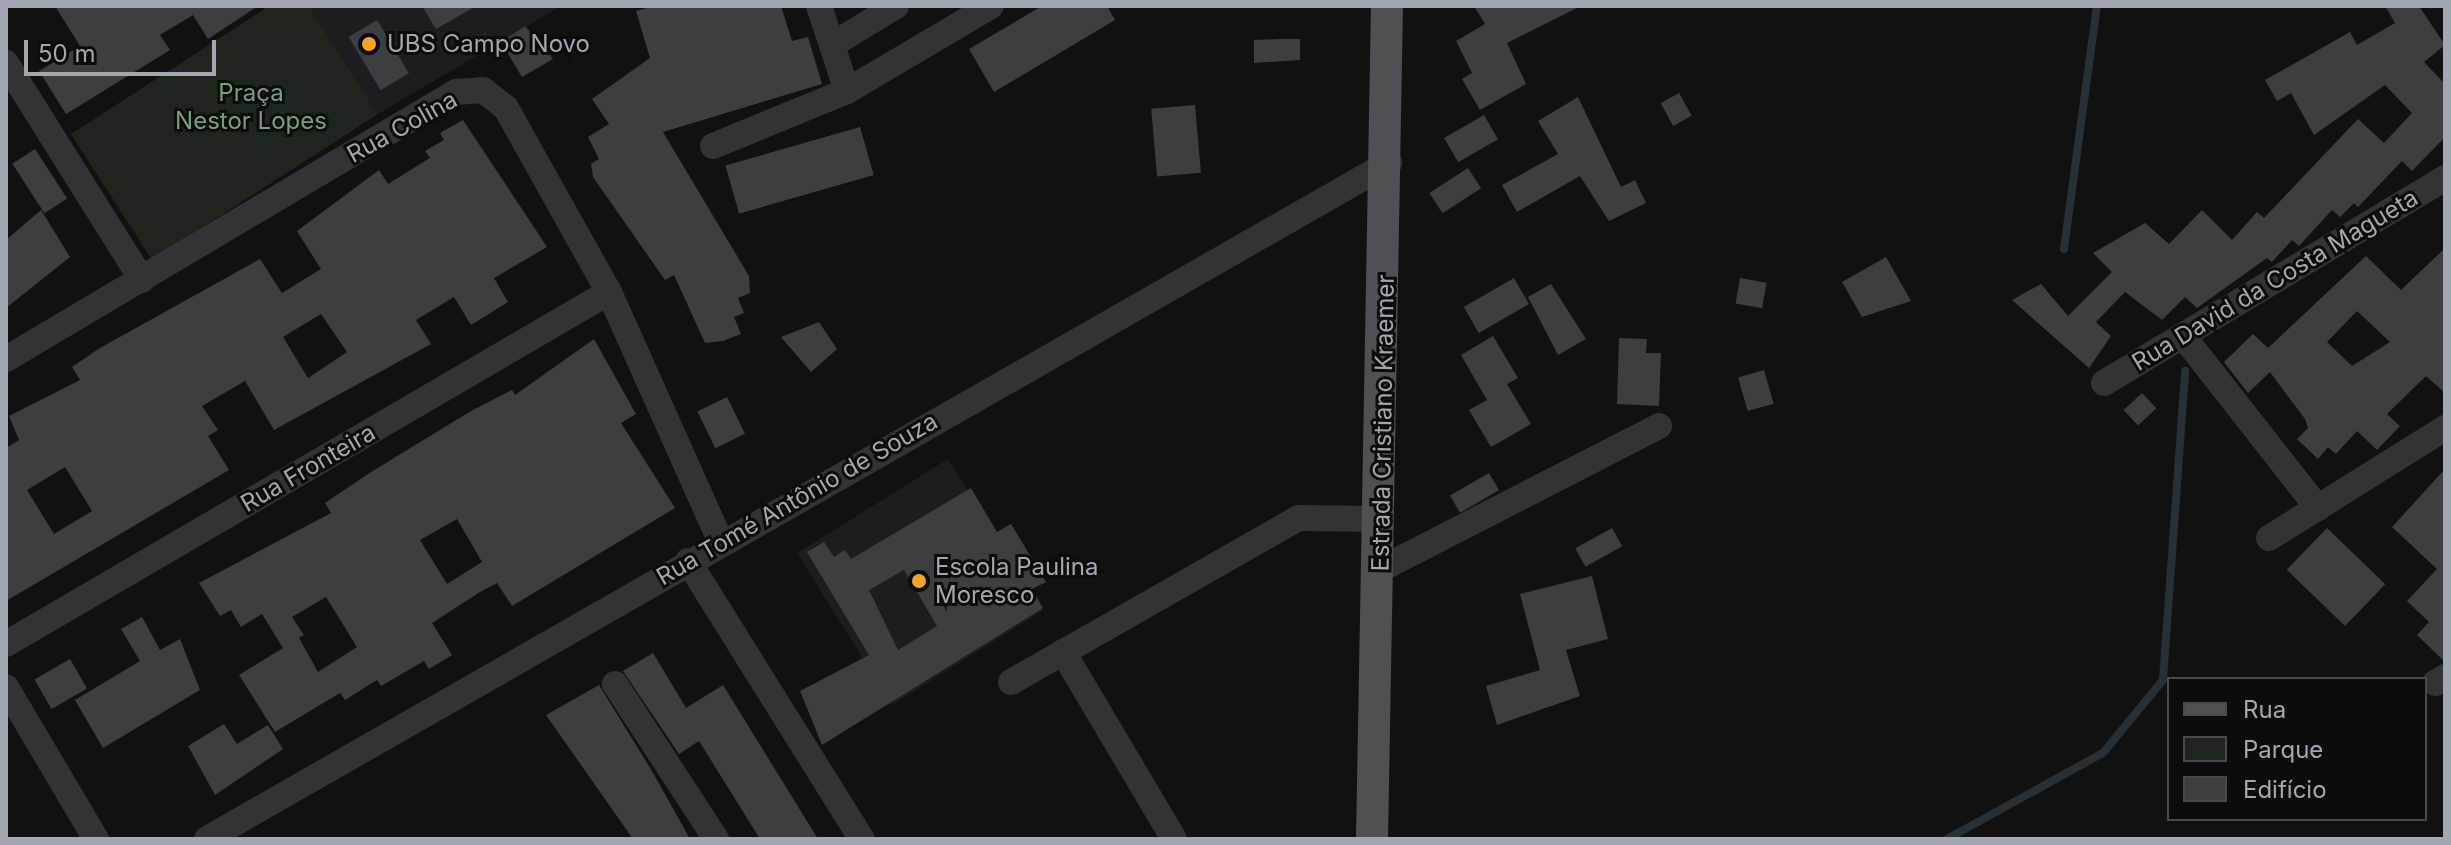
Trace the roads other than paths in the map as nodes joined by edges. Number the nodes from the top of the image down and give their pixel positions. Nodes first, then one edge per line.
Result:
1 (819, 6) edge
2 (896, 6) edge
3 (991, 6) edge
4 (1387, 6) edge
5 (832, 45) junction
6 (6, 63) edge
7 (847, 91) junction
8 (713, 146) dead end
9 (1389, 163) junction
10 (2445, 178) edge
11 (142, 280) junction
12 (609, 292) junction
13 (2183, 336) junction
14 (6, 359) edge
15 (2104, 383) dead end
16 (1659, 426) dead end
17 (2445, 428) edge
18 (2318, 508) junction
19 (1380, 519) junction
20 (2269, 538) dead end
21 (721, 542) junction
22 (688, 561) junction
23 (1379, 570) junction
24 (6, 644) edge
25 (1063, 652) junction
26 (1011, 682) dead end
27 (615, 684) dead end
28 (6, 687) edge
29 (96, 839) edge
30 (207, 839) edge
31 (716, 839) edge
32 (862, 839) edge
33 (1174, 839) edge
34 (1372, 839) edge

1 - 5 street
2 - 5 street
3 - 7 street
4 - 9 main road, Estrada Cristiano Kraemer
5 - 7 street
6 - 11 street
7 - 8 street
9 - 19 main road, Estrada Cristiano Kraemer
9 - 21 street, Rua Tomé Antônio de Souza
10 - 13 street, Rua David da Costa Magueta
11 - 12 street, Rua Colina
11 - 14 street, Rua Colina
12 - 21 street, Rua Colina
12 - 24 street, Rua Fronteira
13 - 15 street, Rua David da Costa Magueta
13 - 18 street
16 - 23 street
17 - 18 street
18 - 20 street
19 - 23 main road, Estrada Cristiano Kraemer
19 - 25 street
21 - 22 street, Rua Tomé Antônio de Souza
22 - 30 street, Rua Tomé Antônio de Souza
22 - 32 street
23 - 34 main road, Estrada Cristiano Kraemer
25 - 26 street
25 - 33 street
27 - 31 street
28 - 29 street

